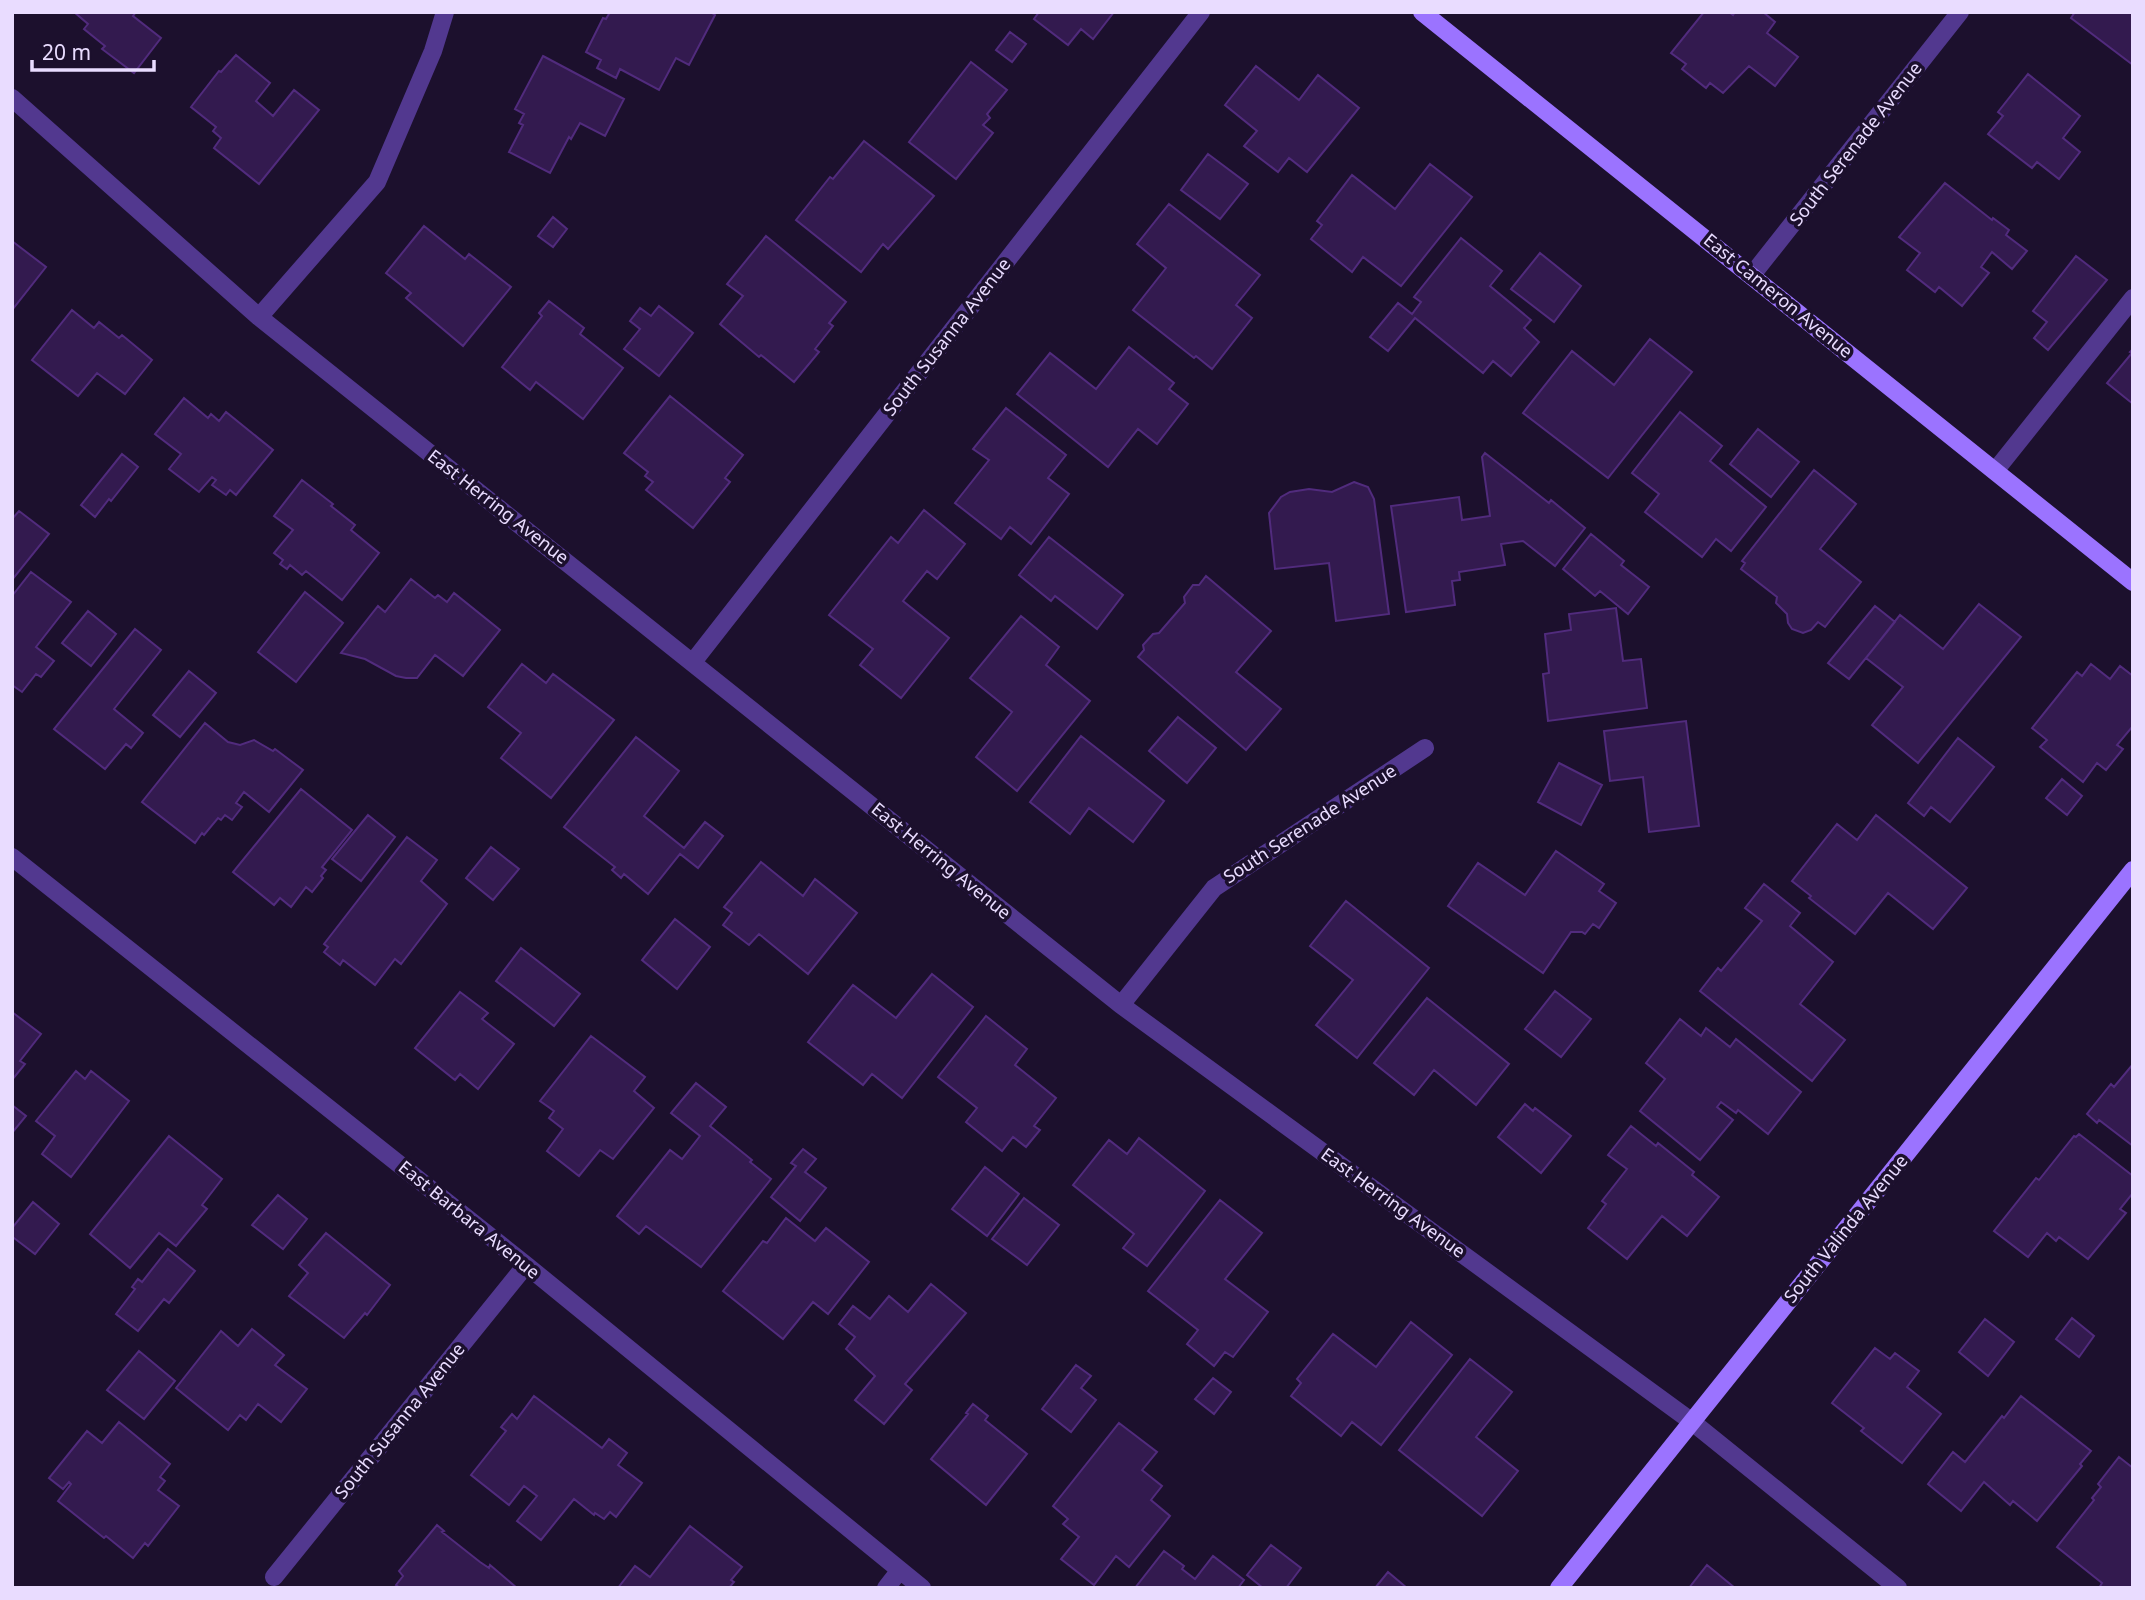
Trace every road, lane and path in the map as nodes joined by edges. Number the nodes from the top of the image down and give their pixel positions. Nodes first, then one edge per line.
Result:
1 (445, 12) edge
2 (1201, 12) edge
3 (1422, 12) edge
4 (1960, 12) edge
5 (12, 98) edge
6 (1752, 275) junction
7 (2133, 298) edge
8 (259, 317) junction
9 (1995, 471) junction
10 (2133, 582) edge
11 (693, 662) junction
12 (1425, 748) dead end
13 (12, 857) edge
14 (2133, 870) edge
15 (1121, 1005) junction
16 (526, 1265) junction
17 (1691, 1421) junction
18 (900, 1570) junction
19 (274, 1577) dead end
20 (886, 1588) edge
21 (922, 1588) edge
22 (1559, 1588) edge
23 (1898, 1588) edge

1 - 8 street
2 - 11 street, South Susanna Avenue
3 - 6 main road, East Cameron Avenue
4 - 6 street, South Serenade Avenue
5 - 8 street, East Herring Avenue
6 - 9 main road, East Cameron Avenue
7 - 9 street
8 - 11 street, East Herring Avenue
9 - 10 main road, East Cameron Avenue
11 - 15 street, East Herring Avenue
12 - 15 street, South Serenade Avenue
13 - 16 street, East Barbara Avenue
14 - 17 main road, South Valinda Avenue
15 - 17 street, East Herring Avenue
16 - 18 street, East Barbara Avenue
16 - 19 street, South Susanna Avenue
17 - 22 main road, South Valinda Avenue
17 - 23 street, East Herring Avenue
18 - 20 street
18 - 21 street, East Barbara Avenue

